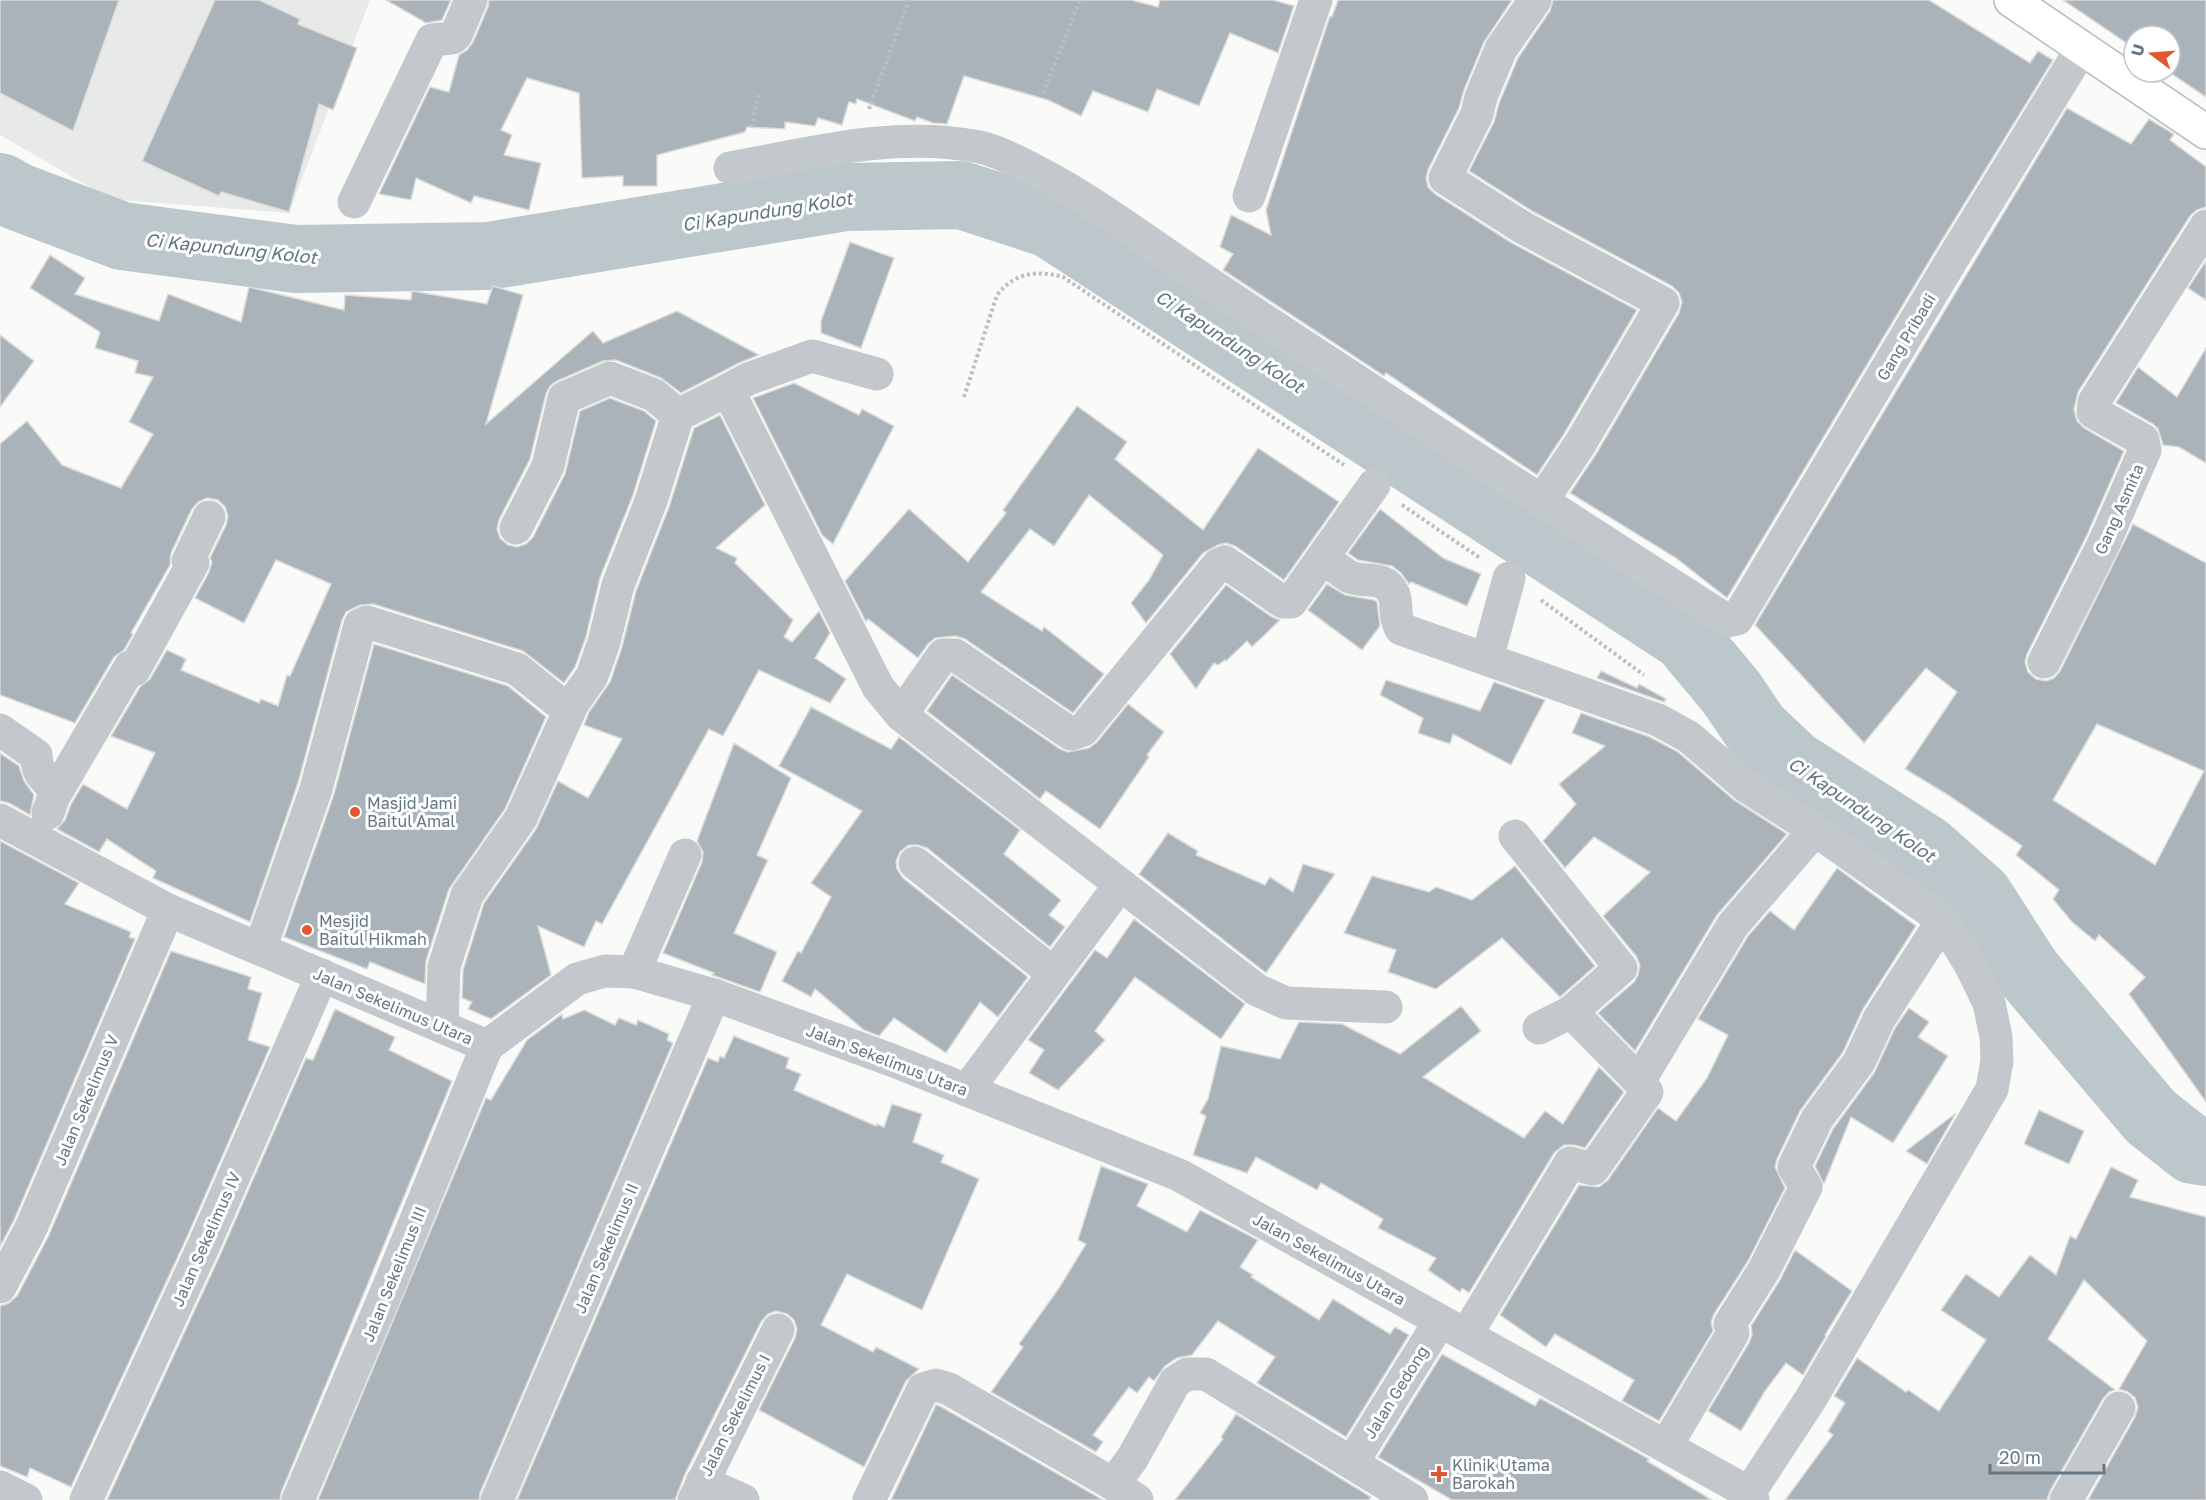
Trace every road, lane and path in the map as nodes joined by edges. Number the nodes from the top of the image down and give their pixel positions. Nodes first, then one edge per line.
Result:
1 (471, 0) edge
2 (909, 0) edge
3 (1080, 0) edge
4 (1316, 0) edge
5 (1535, 0) edge
6 (2011, 0) edge
7 (2082, 48) junction
8 (759, 92) dead end
9 (1043, 93) dead end
10 (866, 119) dead end
11 (2206, 132) edge
12 (749, 136) dead end
13 (730, 168) dead end
14 (1249, 196) dead end
15 (354, 202) dead end
16 (2206, 226) edge
17 (877, 374) dead end
18 (728, 390) junction
19 (964, 397) dead end
20 (678, 415) junction
21 (1374, 485) junction
22 (1542, 501) junction
23 (209, 516) dead end
24 (516, 528) dead end
25 (1323, 558) junction
26 (1509, 578) junction
27 (1487, 659) junction
28 (2044, 662) dead end
29 (573, 703) junction
30 (901, 715) junction
31 (1658, 720) junction
32 (0, 730) edge
33 (54, 796) junction
34 (1, 823) edge
35 (1815, 830) junction
36 (1515, 836) dead end
37 (35, 838) junction
38 (685, 855) dead end
39 (915, 863) dead end
40 (1120, 885) junction
41 (168, 910) junction
42 (1943, 920) junction
43 (260, 949) junction
44 (634, 972) junction
45 (1053, 973) junction
46 (322, 975) junction
47 (714, 995) junction
48 (1386, 1007) dead end
49 (1571, 1012) junction
50 (442, 1027) junction
51 (1539, 1028) dead end
52 (486, 1046) junction
53 (967, 1090) junction
54 (1651, 1093) junction
55 (0, 1287) edge
56 (1453, 1328) junction
57 (778, 1330) dead end
58 (2119, 1408) dead end
59 (1666, 1446) junction
60 (1352, 1463) junction
61 (0, 1487) edge
62 (698, 1491) edge
63 (1125, 1492) edge
64 (1751, 1496) edge
65 (26, 1500) edge
66 (86, 1500) edge
67 (298, 1500) edge
68 (497, 1500) edge
69 (742, 1500) edge
70 (869, 1500) edge
71 (1412, 1500) edge
72 (2066, 1500) edge

1 - 15 street
2 - 10 path
3 - 9 path
4 - 14 street
5 - 22 street
6 - 7 main road
7 - 11 main road
7 - 22 street, Gang Pribadi
8 - 12 path
13 - 22 street
16 - 28 street, Gang Asmita
17 - 18 street
18 - 20 street
18 - 30 street
19 - 21 path
20 - 24 street
20 - 29 street
21 - 25 street
21 - 26 path
23 - 33 street
25 - 27 street
25 - 30 street
26 - 27 street
26 - 31 path
27 - 31 street
29 - 43 street
29 - 50 street
30 - 40 street
31 - 35 street
32 - 33 street
33 - 37 street
34 - 37 street, Jalan Sekelimus Utara
35 - 42 street
35 - 54 street
36 - 49 street
37 - 41 street, Jalan Sekelimus Utara
38 - 44 street
39 - 45 street
40 - 45 street
40 - 48 street
41 - 43 street, Jalan Sekelimus Utara
41 - 55 street, Jalan Sekelimus V
42 - 59 street
42 - 64 street
43 - 46 street, Jalan Sekelimus Utara
44 - 47 street, Jalan Sekelimus Utara
44 - 52 street, Jalan Sekelimus Utara
45 - 53 street
46 - 50 street, Jalan Sekelimus Utara
46 - 66 street, Jalan Sekelimus IV
47 - 53 street, Jalan Sekelimus Utara
47 - 68 street, Jalan Sekelimus II
49 - 51 street
49 - 54 street
50 - 52 street, Jalan Sekelimus Utara
52 - 67 street, Jalan Sekelimus III
53 - 56 street, Jalan Sekelimus Utara
54 - 56 street, Jalan Gedong
56 - 59 street, Jalan Sekelimus Utara
56 - 60 street, Jalan Gedong
57 - 62 street, Jalan Sekelimus I
58 - 72 street
59 - 64 street, Jalan Sekelimus Utara
60 - 63 street
60 - 71 street
61 - 65 street
62 - 69 street
63 - 70 street

